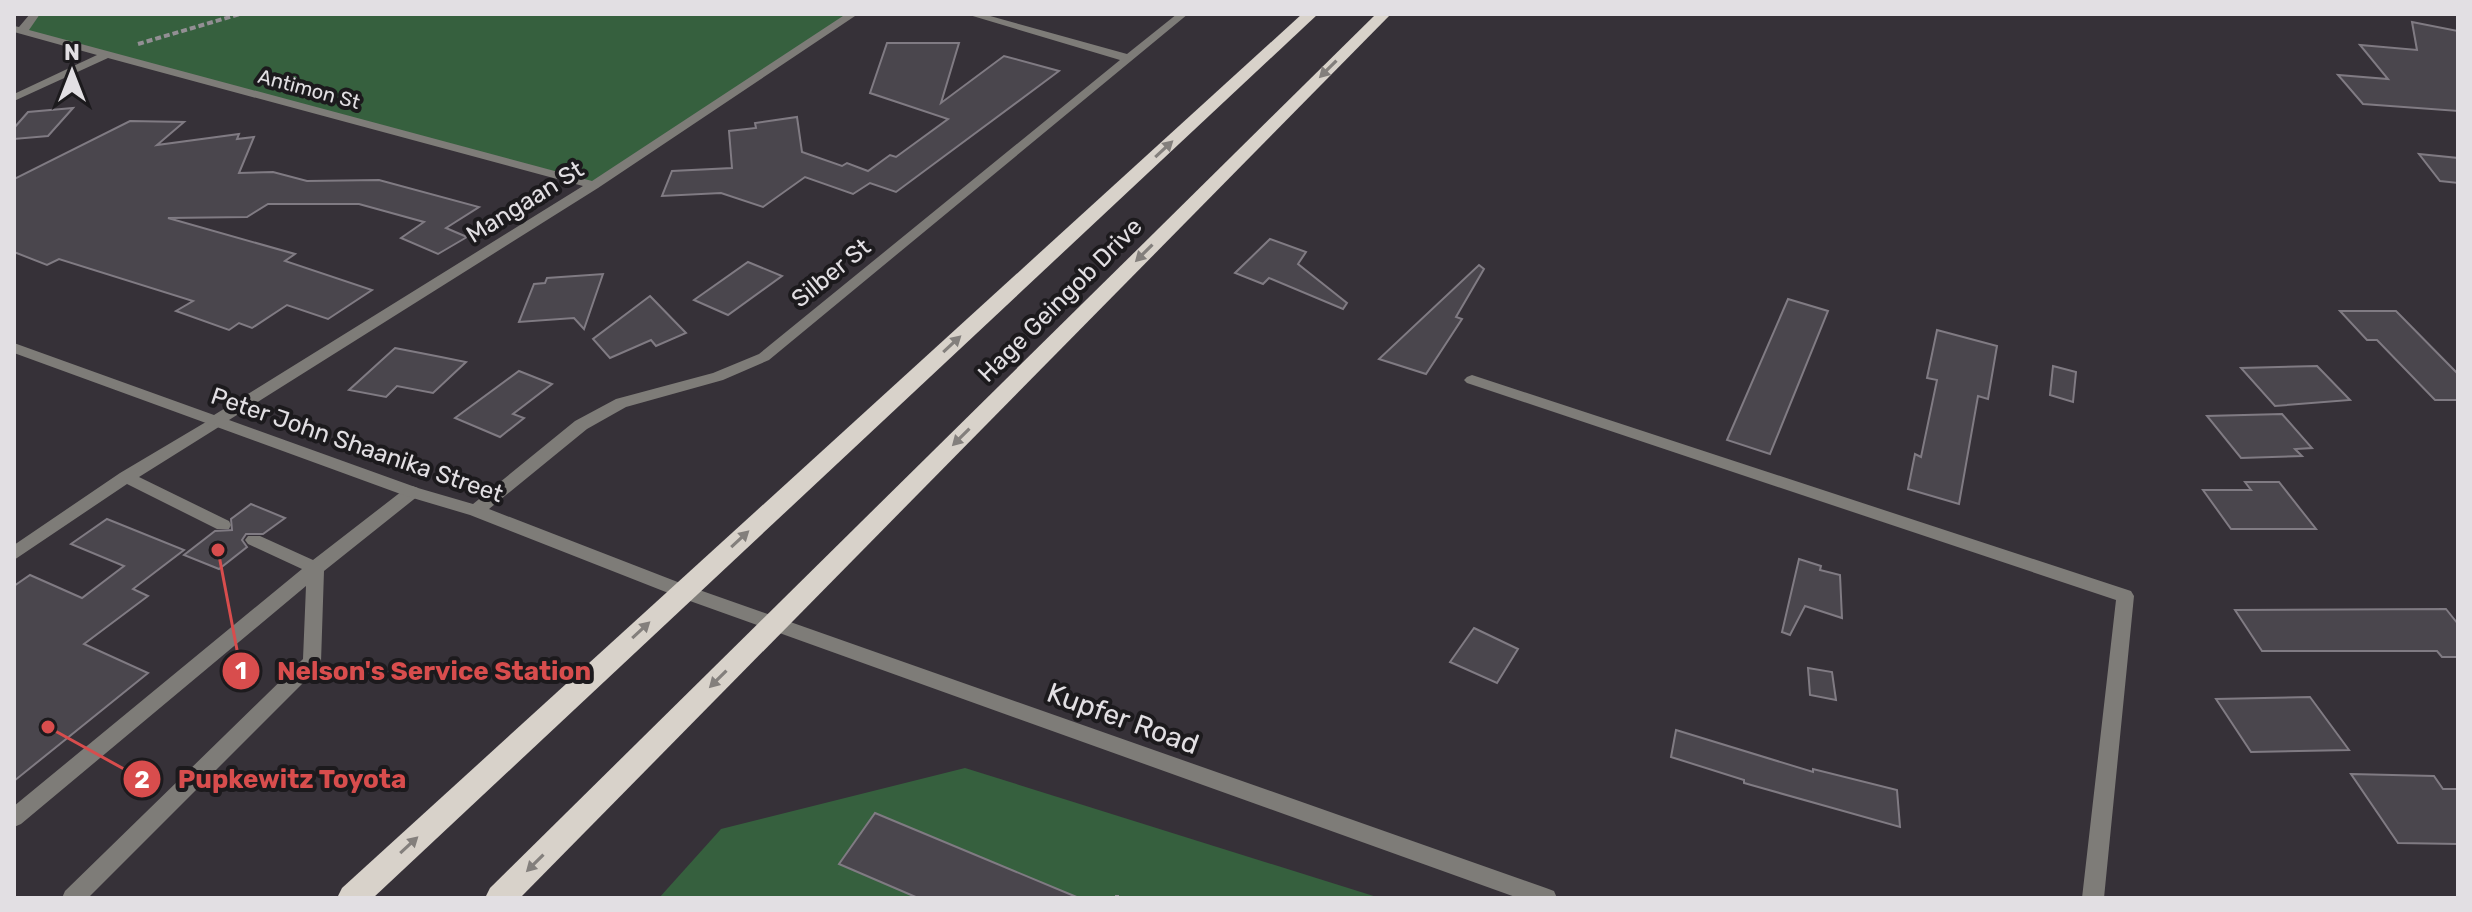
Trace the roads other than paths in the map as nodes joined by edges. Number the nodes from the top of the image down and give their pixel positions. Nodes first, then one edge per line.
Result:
1 (35, 14) edge
2 (853, 14) edge
3 (971, 14) edge
4 (1183, 14) edge
5 (1311, 14) edge
6 (1384, 14) edge
7 (18, 30) edge
8 (107, 54) junction
9 (1127, 58) junction
10 (14, 98) edge
11 (594, 185) junction
12 (14, 348) edge
13 (1472, 380) dead end
14 (216, 421) junction
15 (126, 477) junction
16 (412, 492) junction
17 (476, 511) junction
18 (223, 525) dead end
19 (254, 540) dead end
20 (14, 554) edge
21 (315, 568) junction
22 (682, 591) junction
23 (774, 623) junction
24 (14, 818) edge
25 (73, 898) edge
26 (352, 898) edge
27 (500, 898) edge
28 (1546, 898) edge
29 (2093, 898) edge

1 - 7 street
2 - 11 street, Mangaan St
3 - 9 street
4 - 9 street, Silber St
22 -> 5 highway, Hage Geingob Drive
6 -> 23 highway, Hage Geingob Drive
7 - 8 street, Antimon St
8 - 10 street
8 - 11 street, Antimon St
9 - 17 street, Silber St
11 - 14 street, Mangaan St
12 - 14 street, Peter John Shaanika Street
13 - 29 street
14 - 15 street, Mangaan St
14 - 16 street, Peter John Shaanika Street
15 - 18 street
15 - 20 street, Mangaan St
16 - 17 street, Peter John Shaanika Street
16 - 21 street
17 - 22 street, Peter John Shaanika Street
19 - 21 street
21 - 24 street
21 - 25 street
22 - 23 street, Kupfer Road
26 -> 22 highway, Hage Geingob Drive
23 -> 27 highway, Hage Geingob Drive
23 - 28 street, Kupfer Road

